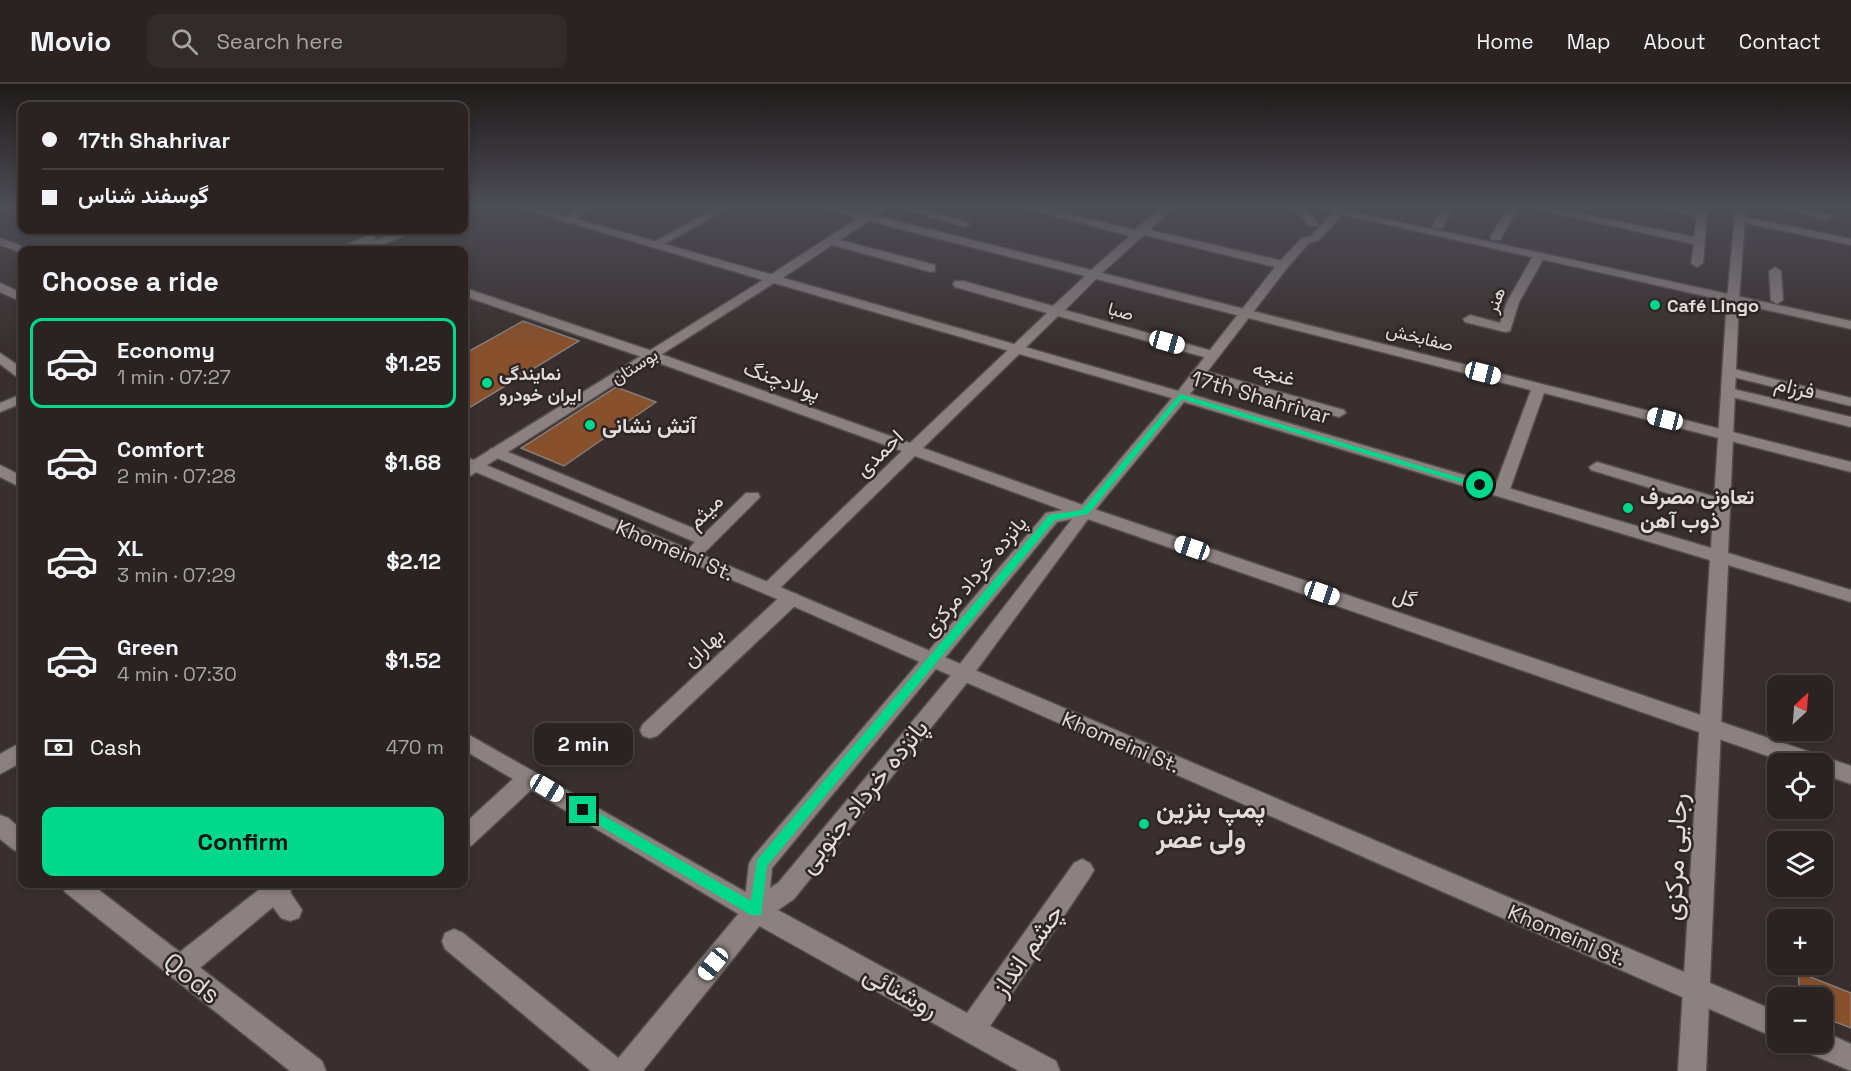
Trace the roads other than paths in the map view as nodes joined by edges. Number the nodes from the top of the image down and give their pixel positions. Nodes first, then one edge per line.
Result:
1 (680, 252) edge
2 (813, 252) edge
3 (871, 252) edge
4 (1002, 252) edge
5 (1118, 252) edge
6 (1225, 252) edge
7 (1295, 252) edge
8 (1522, 252) edge
9 (1554, 252) edge
10 (1699, 252) edge
11 (1737, 252) edge
12 (1539, 256) junction
13 (1697, 263) dead end
14 (1283, 265) junction
15 (931, 268) dead end
16 (1775, 271) dead end
17 (1093, 275) junction
18 (774, 278) junction
19 (959, 284) dead end
20 (0, 286) edge
21 (468, 293) edge
22 (1733, 295) junction
23 (18, 296) edge
24 (1777, 300) junction
25 (1056, 312) junction
26 (1244, 313) junction
27 (1851, 317) edge
28 (1470, 319) dead end
29 (1851, 325) edge
30 (1018, 349) junction
31 (650, 355) junction
32 (1211, 355) junction
33 (0, 357) edge
34 (18, 371) edge
35 (1731, 372) junction
36 (1198, 373) junction
37 (1539, 387) junction
38 (1729, 392) junction
39 (18, 393) edge
40 (1180, 396) junction
41 (18, 400) edge
42 (0, 401) edge
43 (1851, 402) edge
44 (0, 408) edge
45 (1339, 413) dead end
46 (1851, 423) edge
47 (1727, 434) junction
48 (913, 450) junction
49 (496, 452) junction
50 (468, 466) edge
51 (468, 467) edge
52 (1597, 467) dead end
53 (1851, 467) edge
54 (1501, 492) junction
55 (752, 497) dead end
56 (1723, 505) junction
57 (1085, 512) junction
58 (707, 540) junction
59 (690, 557) junction
60 (1720, 557) junction
61 (769, 589) junction
62 (1851, 596) edge
63 (790, 598) junction
64 (933, 661) junction
65 (963, 674) junction
66 (1711, 725) junction
67 (650, 730) dead end
68 (468, 742) edge
69 (1788, 753) edge
70 (18, 754) edge
71 (0, 765) edge
72 (1833, 769) edge
73 (1851, 775) edge
74 (529, 778) junction
75 (0, 825) edge
76 (468, 834) edge
77 (18, 840) edge
78 (1082, 870) dead end
79 (79, 888) edge
80 (282, 895) edge
81 (756, 911) junction
82 (454, 941) dead end
83 (180, 968) junction
84 (1696, 991) junction
85 (1767, 1021) edge
86 (971, 1030) junction
87 (1833, 1050) edge
88 (1851, 1058) edge
89 (312, 1071) edge
90 (612, 1071) edge
91 (626, 1071) edge
92 (1046, 1071) edge
93 (1692, 1071) edge

1 - 18 street, 17th Shahrivar
2 - 18 street, بوستان
3 - 15 street
4 - 17 street, صفابخش
5 - 17 street, احمدی
6 - 14 street
7 - 14 street
8 - 12 street
9 - 22 street
10 - 13 street
11 - 22 street, رجایی مرکزی
12 - 22 street
12 - 28 street, هنر
14 - 26 street
16 - 24 street
17 - 25 street, احمدی
17 - 26 street, صفابخش
18 - 30 street, 17th Shahrivar
18 - 31 street, بوستان
19 - 25 street, صبا
20 - 23 street
21 - 31 street, پولادچنگ
22 - 24 street
22 - 29 street
22 - 35 street, رجایی مرکزی
24 - 27 street
25 - 30 street, احمدی
25 - 32 street, صبا
26 - 32 street
26 - 37 street, صفابخش
30 - 40 street, 17th Shahrivar
30 - 48 street, احمدی
31 - 48 street, پولادچنگ
31 - 49 street, بوستان
32 - 36 street
33 - 34 street
35 - 38 street, رجایی مرکزی
35 - 43 street
36 - 40 street
36 - 45 street, غنچه
37 - 47 street, صفابخش
37 - 54 street
38 - 46 street, فرزام
38 - 47 street, رجایی مرکزی
39 - 42 street
40 - 54 street, 17th Shahrivar
40 - 57 street
41 - 44 street
47 - 53 street, صفابخش
47 - 56 street, رجایی مرکزی
48 - 57 street, پولادچنگ
48 - 61 street, احمدی
49 - 50 street, بوستان
49 - 58 street
51 - 59 street, Khomeini St.
52 - 56 street
54 - 60 street, 17th Shahrivar
55 - 58 street, میثم
56 - 60 street, رجایی مرکزی
57 - 64 street, پانزده خرداد مرکزی
57 - 65 street
57 - 66 street, گل
58 - 59 street, میثم
59 - 61 street, Khomeini St.
60 - 62 street, 17th Shahrivar
60 - 66 street, رجایی مرکزی
61 - 63 street, Khomeini St.
63 - 64 street, Khomeini St.
63 - 67 street, بهاران
64 - 65 street, Khomeini St.
64 - 81 street, پانزده خرداد جنوبی
65 - 81 street, پانزده خرداد جنوبی
65 - 84 street, Khomeini St.
66 - 69 street, گل
66 - 84 street, رجایی مرکزی
68 - 74 street, روشنائی
70 - 71 street
72 - 73 street
74 - 76 street
74 - 81 street, روشنائی
75 - 77 street
78 - 86 street, چشم انداز
79 - 83 street, Qods
80 - 83 street
81 - 86 street, روشنائی
81 - 91 street, پانزده خرداد جنوبی
82 - 90 street
83 - 89 street, Qods
84 - 85 street, Khomeini St.
84 - 93 street, رجایی مرکزی
86 - 92 street, روشنائی
87 - 88 street

